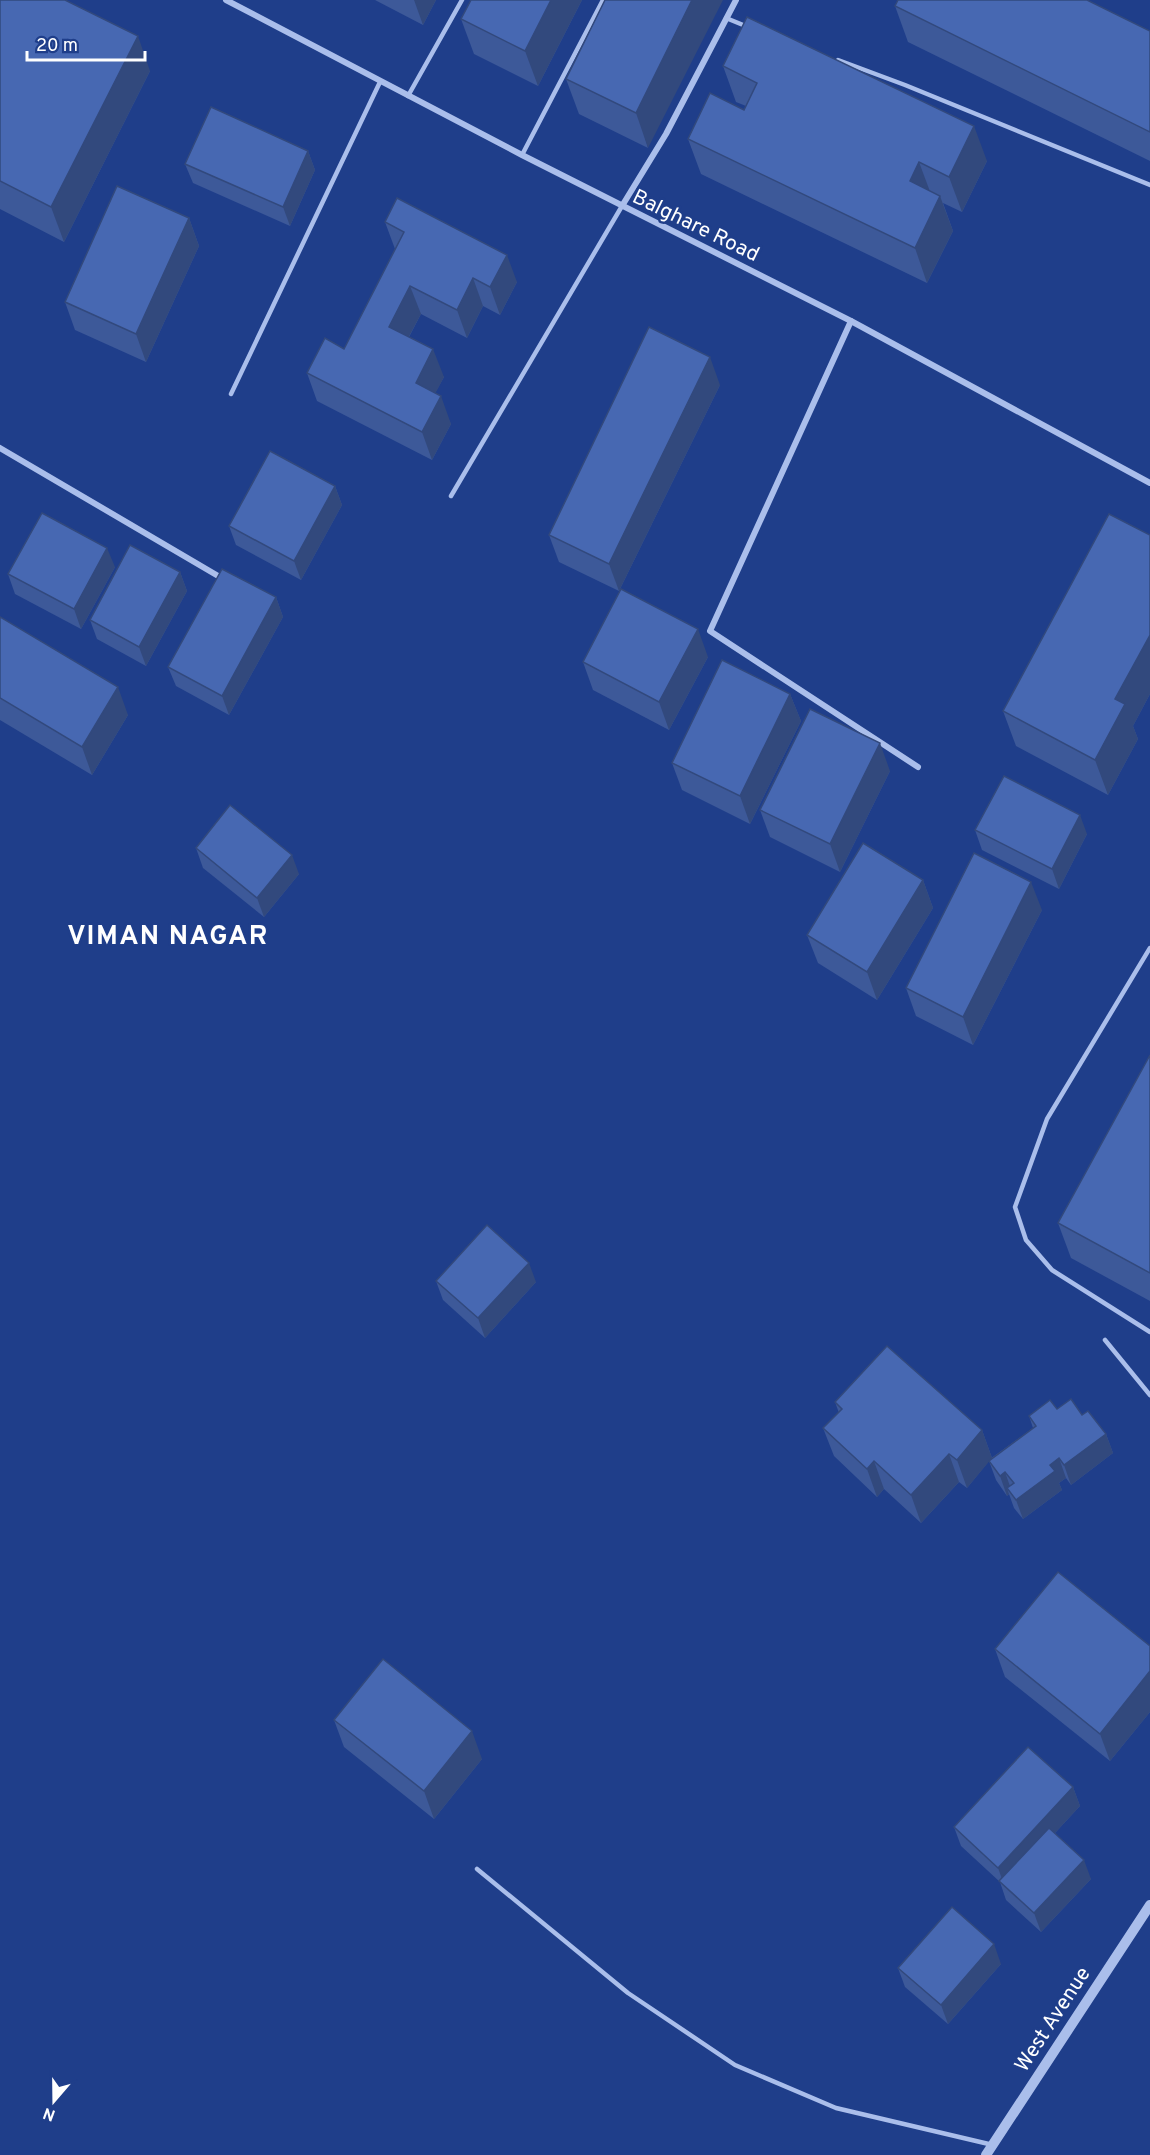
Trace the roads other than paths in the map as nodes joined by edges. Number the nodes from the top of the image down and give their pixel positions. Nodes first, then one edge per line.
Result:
1 (226, 0) edge
2 (462, 0) edge
3 (603, 0) edge
4 (736, 0) edge
5 (726, 18) junction
6 (757, 31) edge
7 (831, 58) edge
8 (380, 82) junction
9 (408, 96) junction
10 (522, 155) junction
11 (1150, 185) edge
12 (622, 206) junction
13 (852, 321) junction
14 (231, 394) dead end
15 (0, 448) edge
16 (1150, 483) edge
17 (451, 496) dead end
18 (234, 585) edge
19 (918, 767) dead end
20 (1150, 948) edge
21 (1150, 1332) edge
22 (1105, 1340) dead end
23 (1150, 1395) edge
24 (477, 1869) dead end
25 (1150, 1905) edge
26 (993, 2145) junction
27 (986, 2155) edge

1 - 8 street, Balghare Road
2 - 9 lane
3 - 10 lane
4 - 5 street
5 - 6 lane
5 - 12 street
7 - 11 lane
8 - 9 street, Balghare Road
8 - 14 lane
9 - 10 street, Balghare Road
10 - 12 street, Balghare Road
12 - 13 street, Balghare Road
12 - 17 lane
13 - 16 street, Balghare Road
13 - 19 street
15 - 18 street
20 - 21 lane
22 - 23 lane
24 - 26 lane
25 - 26 street, West Avenue
26 - 27 street, West Avenue

